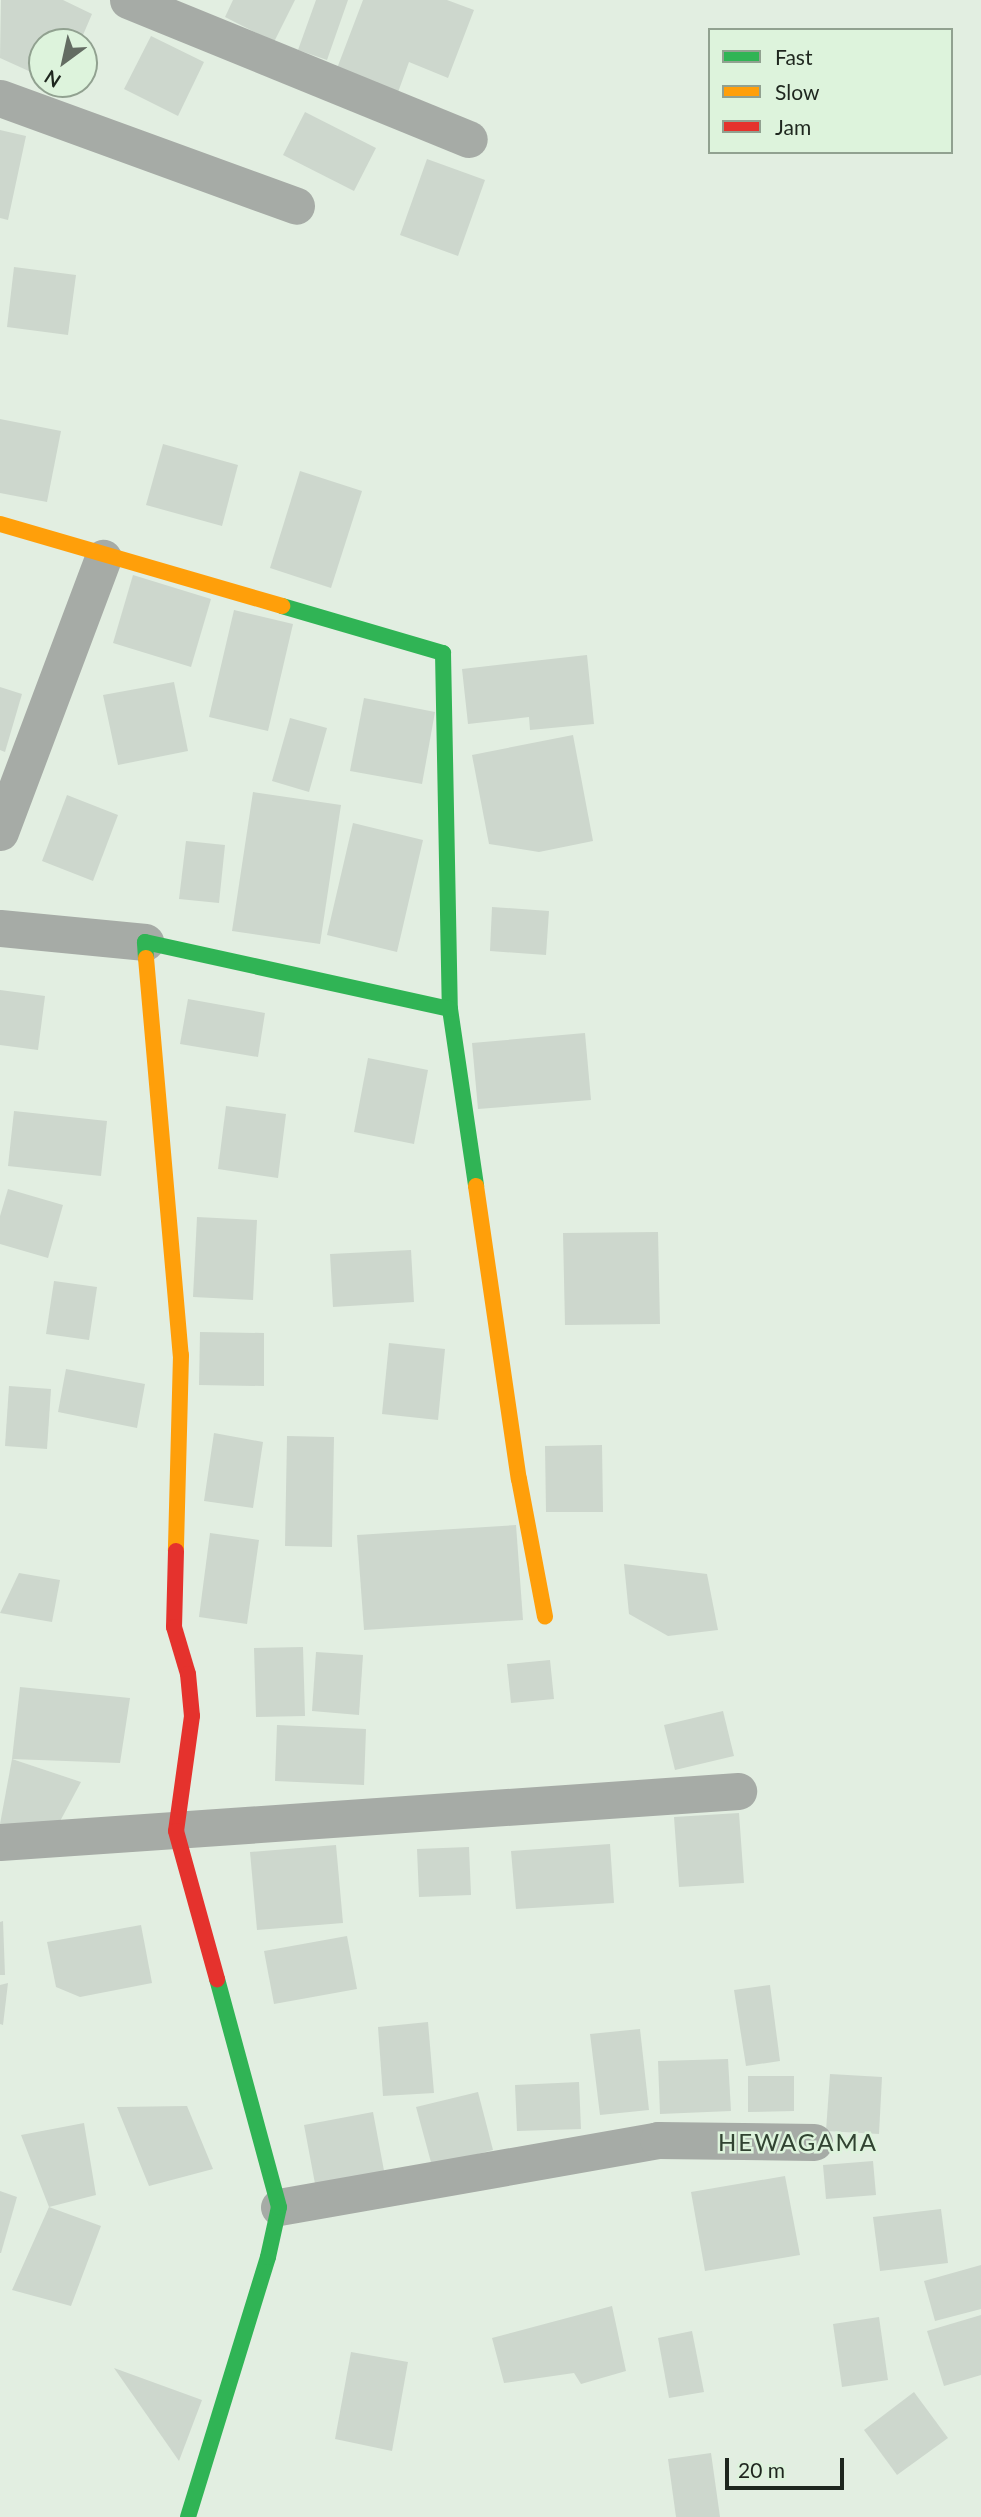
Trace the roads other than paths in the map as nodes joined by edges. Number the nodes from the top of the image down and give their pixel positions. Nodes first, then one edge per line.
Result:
1 (128, 0) edge
2 (0, 98) edge
3 (469, 139) dead end
4 (296, 206) dead end
5 (0, 524) edge
6 (103, 558) junction
7 (0, 832) edge
8 (0, 928) edge
9 (145, 943) junction
10 (450, 1009) junction
11 (545, 1617) dead end
12 (738, 1791) dead end
13 (176, 1830) junction
14 (0, 1842) edge
15 (814, 2142) dead end
16 (279, 2207) junction
17 (188, 2517) edge

1 - 3 street
2 - 4 street
5 - 6 street
6 - 7 street
6 - 10 street
8 - 9 street
9 - 10 street
9 - 13 street
10 - 11 street
12 - 13 street
13 - 14 street
13 - 16 street
15 - 16 street
16 - 17 street

